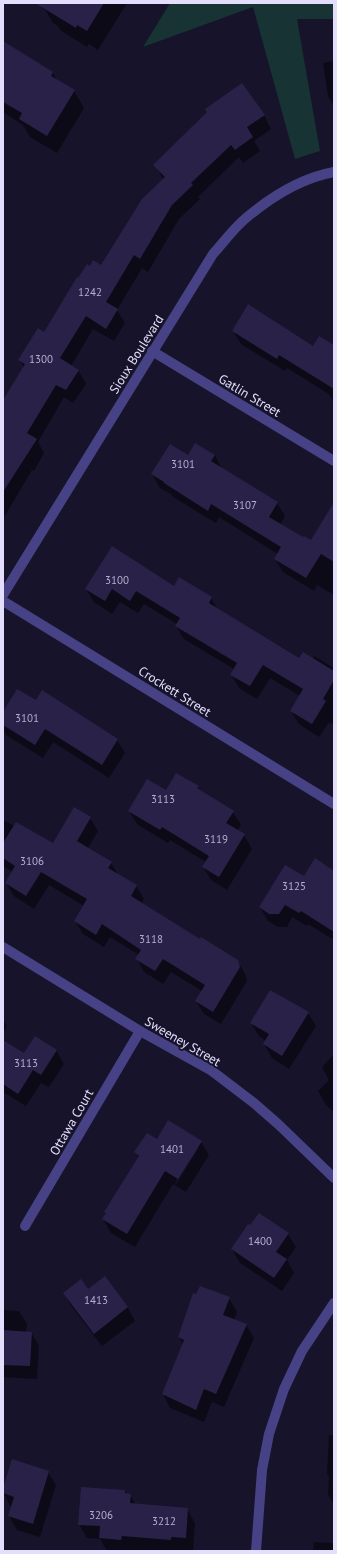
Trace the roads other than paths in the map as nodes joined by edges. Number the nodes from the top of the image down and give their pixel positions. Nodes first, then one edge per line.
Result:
1 (334, 172) edge
2 (152, 351) junction
3 (334, 461) edge
4 (3, 595) edge
5 (3, 601) edge
6 (334, 804) edge
7 (3, 947) edge
8 (140, 1031) junction
9 (334, 1178) edge
10 (25, 1226) dead end
11 (334, 1303) edge
12 (256, 1551) edge

1 - 2 street, Sioux Boulevard
2 - 3 street, Gatlin Street
2 - 4 street, Sioux Boulevard
5 - 6 street, Crockett Street
7 - 8 street, Sweeney Street
8 - 9 street, Sweeney Street
8 - 10 street, Ottawa Court
11 - 12 street

